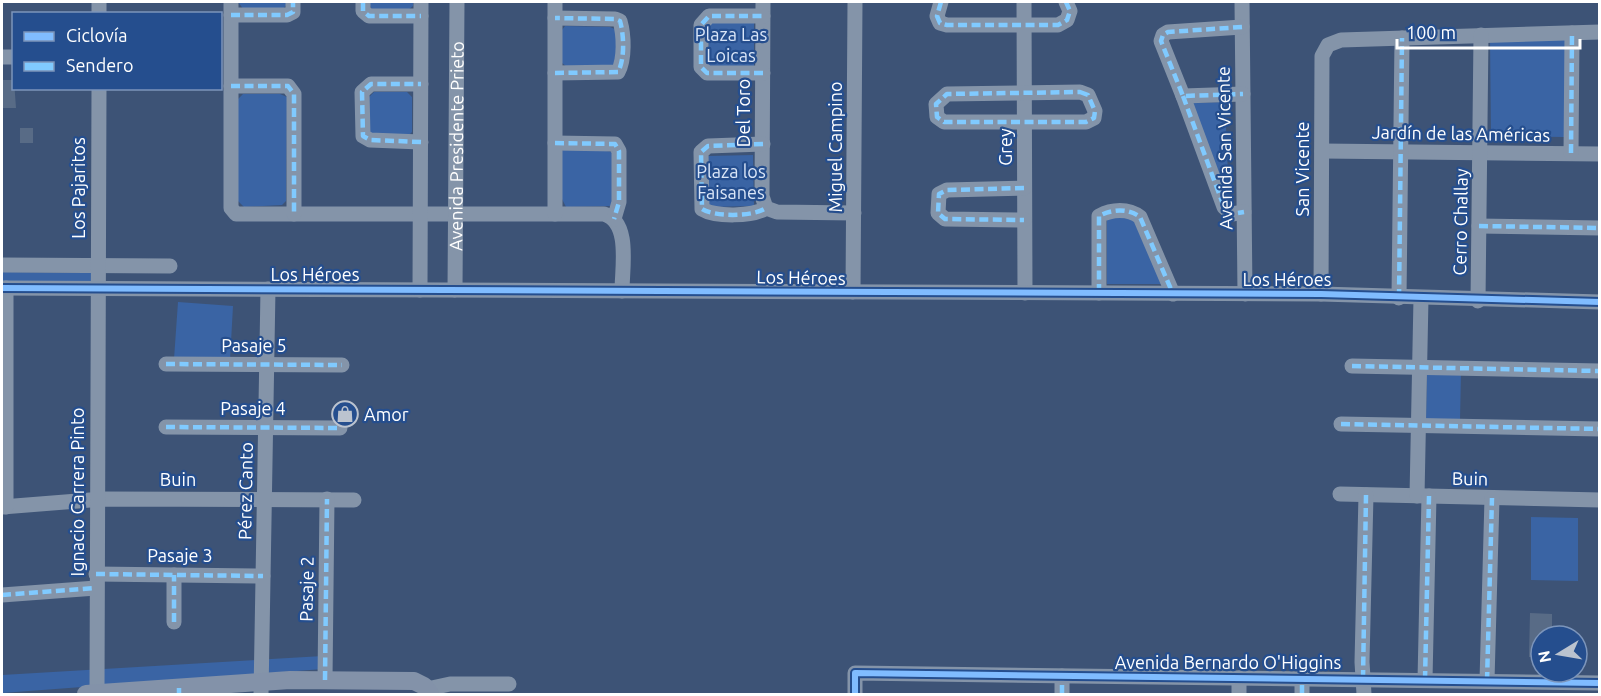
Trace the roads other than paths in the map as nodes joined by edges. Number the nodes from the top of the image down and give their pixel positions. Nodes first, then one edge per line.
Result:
1 (293, 2) edge
2 (363, 2) edge
3 (457, 2) edge
4 (555, 2) edge
5 (855, 2) edge
6 (941, 2) edge
7 (1024, 2) edge
8 (1066, 2) edge
9 (1242, 2) edge
10 (231, 8) edge
11 (421, 9) edge
12 (763, 9) edge
13 (555, 18) junction
14 (1024, 25) junction
15 (1242, 27) junction
16 (1599, 32) edge
17 (1572, 33) junction
18 (1481, 35) junction
19 (1402, 38) junction
20 (555, 73) junction
21 (763, 73) junction
22 (421, 84) junction
23 (231, 86) junction
24 (99, 90) edge
25 (1024, 93) junction
26 (1243, 94) junction
27 (1184, 96) junction
28 (1024, 122) junction
29 (421, 142) junction
30 (555, 143) junction
31 (763, 144) junction
32 (1322, 151) junction
33 (1401, 152) junction
34 (1480, 153) junction
35 (1571, 153) junction
36 (1599, 154) edge
37 (1024, 188) junction
38 (766, 208) junction
39 (1244, 212) junction
40 (854, 213) junction
41 (294, 214) junction
42 (555, 214) junction
43 (421, 215) junction
44 (455, 215) junction
45 (614, 219) junction
46 (1024, 220) junction
47 (1479, 226) junction
48 (1599, 228) edge
49 (2, 265) edge
50 (98, 265) junction
51 (170, 266) dead end
52 (4, 288) edge
53 (97, 289) junction
54 (268, 289) junction
55 (420, 290) junction
56 (454, 290) junction
57 (622, 291) junction
58 (853, 292) junction
59 (1024, 293) junction
60 (1099, 293) junction
61 (1173, 294) junction
62 (1245, 294) junction
63 (1321, 294) junction
64 (1399, 298) junction
65 (1421, 298) junction
66 (1478, 300) junction
67 (1599, 302) edge
68 (166, 364) dead end
69 (267, 365) junction
70 (342, 365) dead end
71 (1353, 366) dead end
72 (1419, 366) junction
73 (1599, 371) edge
74 (1341, 424) dead end
75 (1418, 425) junction
76 (166, 427) dead end
77 (266, 428) junction
78 (340, 428) dead end
79 (1599, 429) edge
80 (1340, 494) dead end
81 (1366, 495) junction
82 (1423, 496) junction
83 (264, 498) junction
84 (1492, 498) junction
85 (327, 499) junction
86 (96, 500) junction
87 (354, 500) dead end
88 (1599, 500) edge
89 (4, 507) edge
90 (174, 575) junction
91 (263, 576) junction
92 (96, 581) junction
93 (2, 595) edge
94 (174, 622) dead end
95 (1062, 676) junction
96 (1239, 678) junction
97 (1302, 678) junction
98 (1363, 679) junction
99 (325, 680) junction
100 (1425, 680) junction
101 (1487, 681) junction
102 (1599, 683) edge
103 (509, 684) dead end
104 (261, 688) edge
105 (1514, 688) edge
106 (179, 691) edge
107 (429, 692) edge
108 (86, 694) edge
109 (97, 694) edge
110 (855, 694) edge
111 (1062, 694) edge
112 (1239, 694) edge
113 (1302, 694) edge
114 (1364, 694) edge

1 - 10 street
2 - 11 street
3 - 44 street, Avenida Presidente Prieto
4 - 13 street
5 - 40 street, Miguel Campino
6 - 14 street
7 - 14 street, Grey
8 - 14 street
9 - 15 street, Avenida San Vicente
10 - 23 street
11 - 22 street, Avenida Presidente Prieto
12 - 21 street, Del Toro
12 - 21 street
13 - 20 street
13 - 20 street
14 - 25 street, Grey
15 - 26 street, Avenida San Vicente
15 - 27 street
16 - 17 street
17 - 18 street
17 - 35 street
18 - 19 street
18 - 34 street, Cerro Challay
19 - 32 street, San Vicente
19 - 33 street
20 - 30 street
21 - 31 street, Del Toro
22 - 29 street, Avenida Presidente Prieto
22 - 29 street
23 - 41 street
23 - 41 street
24 - 50 street, Los Pajaritos
25 - 28 street, Grey
25 - 28 street
25 - 28 street
26 - 27 street
26 - 39 street, Avenida San Vicente
27 - 39 street
28 - 37 street, Grey
29 - 43 street, Avenida Presidente Prieto
30 - 42 street
30 - 45 street
31 - 38 street, Del Toro
31 - 38 street
32 - 33 street, Jardín de las Américas
32 - 63 street, San Vicente
33 - 34 street, Jardín de las Américas
33 - 64 street
34 - 35 street, Jardín de las Américas
34 - 47 street, Cerro Challay
35 - 36 street, Jardín de las Américas
37 - 46 street, Grey
37 - 46 street
38 - 40 street
39 - 62 street, Avenida San Vicente
40 - 58 street, Miguel Campino
41 - 43 street
42 - 44 street
42 - 45 street
43 - 44 street
43 - 55 street, Avenida Presidente Prieto
44 - 56 street, Avenida Presidente Prieto
45 - 57 street
46 - 59 street, Grey
47 - 48 street
47 - 66 street, Cerro Challay
49 - 50 street
50 - 51 street
50 - 53 street, Los Pajaritos
52 - 53 street, Los Héroes
52 - 89 street
53 - 54 street, Los Héroes
53 - 86 street, Ignacio Carrera Pinto
54 - 55 street, Los Héroes
54 - 69 street, Pérez Canto
55 - 56 street, Los Héroes
56 - 57 street, Los Héroes
57 - 58 street, Los Héroes
58 - 59 street, Los Héroes
59 - 60 street, Los Héroes
60 - 61 street, Los Héroes
60 - 61 street
61 - 62 street, Los Héroes
62 - 63 street, Los Héroes
63 - 64 street, Los Héroes
64 - 65 street, Los Héroes
65 - 66 street, Los Héroes
65 - 72 street
66 - 67 street, Los Héroes
68 - 69 street, Pasaje 5
69 - 70 street, Pasaje 5
69 - 77 street, Pérez Canto
71 - 72 street
72 - 73 street
72 - 75 street
74 - 75 street
75 - 79 street
75 - 82 street
76 - 77 street, Pasaje 4
77 - 78 street, Pasaje 4
77 - 83 street, Pérez Canto
80 - 81 street, Buin
81 - 82 street, Buin
81 - 98 street
82 - 84 street, Buin
82 - 100 street
83 - 85 street, Buin
83 - 86 street, Buin
83 - 91 street, Pérez Canto
84 - 88 street, Buin
84 - 101 street
85 - 87 street, Buin
85 - 99 street, Pasaje 2
86 - 89 street, Buin
86 - 92 street, Ignacio Carrera Pinto
90 - 91 street, Pasaje 3
90 - 92 street, Pasaje 3
90 - 94 street
91 - 104 street, Pérez Canto
92 - 93 street, Pasaje 3
92 - 109 street, Ignacio Carrera Pinto
95 - 96 street, Avenida Bernardo O'Higgins
95 - 110 street, Avenida Bernardo O'Higgins
95 - 111 street
96 - 97 street, Avenida Bernardo O'Higgins
96 - 112 street
97 - 98 street, Avenida Bernardo O'Higgins
97 - 113 street
98 - 100 street, Avenida Bernardo O'Higgins
98 - 114 street
99 - 104 main road
99 - 107 main road
100 - 101 street, Avenida Bernardo O'Higgins
101 - 105 street, Avenida Bernardo O'Higgins
102 - 105 street, Avenida Bernardo O'Higgins
103 - 107 street
104 - 106 main road
106 - 109 main road
108 - 109 main road

